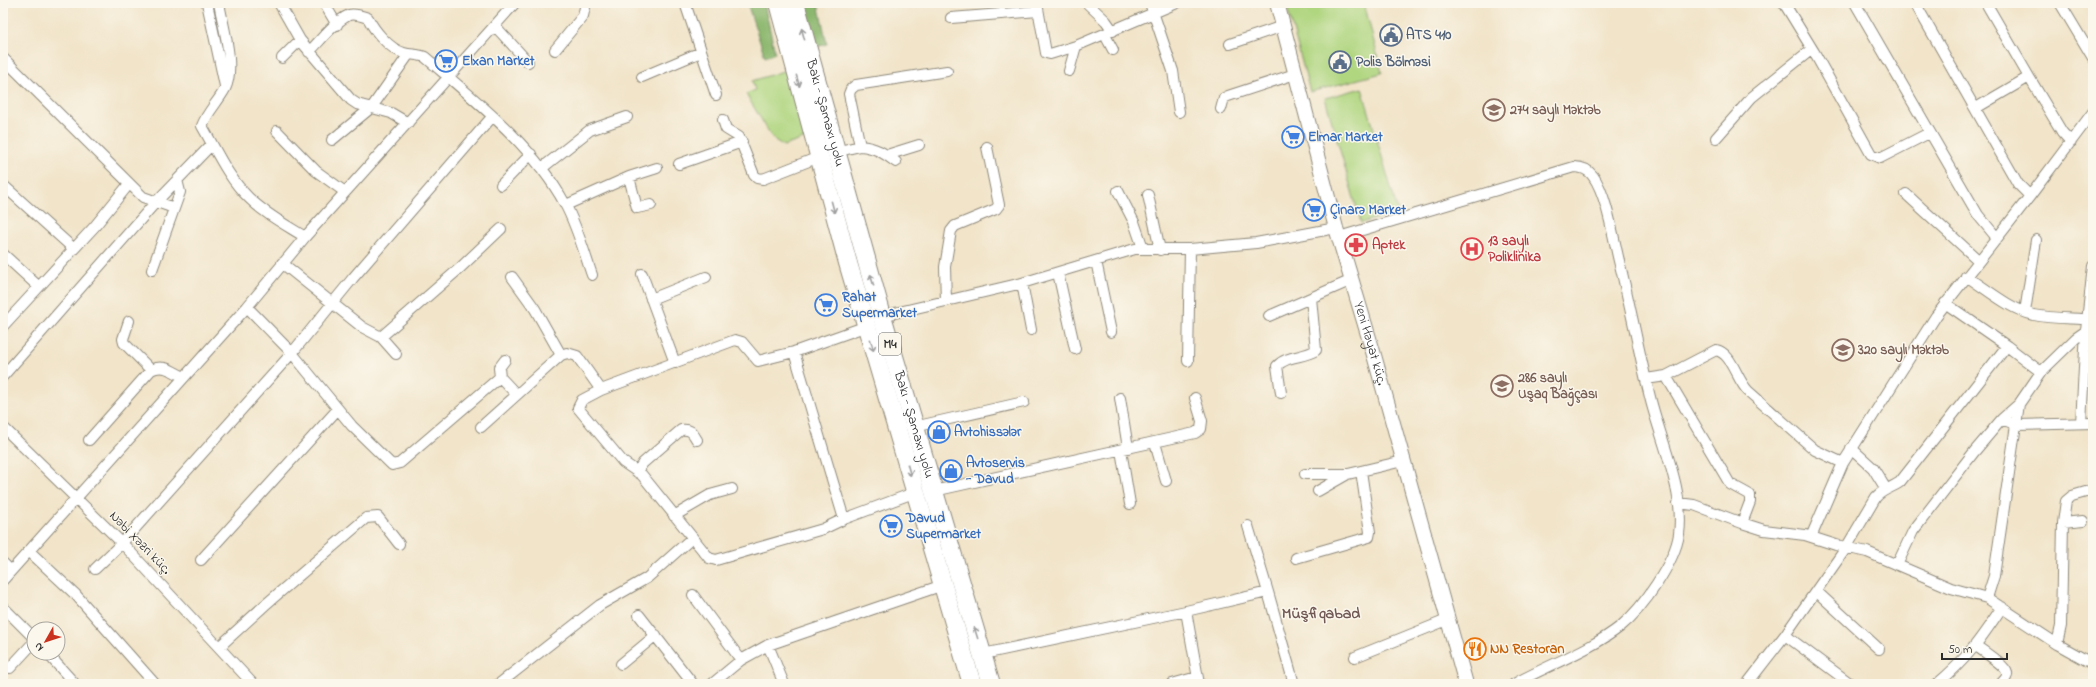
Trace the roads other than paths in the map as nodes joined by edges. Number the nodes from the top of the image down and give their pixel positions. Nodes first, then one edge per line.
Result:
1 (207, 3) edge
2 (218, 3) edge
3 (279, 3) edge
4 (324, 3) edge
5 (515, 3) edge
6 (586, 3) edge
7 (685, 3) edge
8 (778, 3) edge
9 (795, 3) edge
10 (1087, 3) edge
11 (1177, 3) edge
12 (1277, 3) edge
13 (1784, 3) edge
14 (1855, 3) edge
15 (1915, 3) edge
16 (1986, 3) edge
17 (2060, 3) edge
18 (1037, 7) edge
19 (1152, 8) edge
20 (951, 18) dead end
21 (337, 25) junction
22 (495, 26) junction
23 (1283, 26) junction
24 (1109, 33) junction
25 (300, 40) junction
26 (1230, 44) dead end
27 (1076, 46) junction
28 (1812, 48) junction
29 (555, 50) dead end
30 (1113, 50) dead end
31 (309, 52) junction
32 (701, 52) junction
33 (409, 54) junction
34 (3, 58) edge
35 (282, 58) dead end
36 (2093, 58) edge
37 (528, 62) dead end
38 (947, 71) dead end
39 (1069, 71) dead end
40 (1296, 74) junction
41 (642, 77) dead end
42 (2029, 77) junction
43 (449, 78) junction
44 (225, 88) junction
45 (716, 95) dead end
46 (372, 106) junction
47 (1976, 108) junction
48 (1221, 109) dead end
49 (1179, 112) dead end
50 (2093, 112) edge
51 (492, 117) junction
52 (627, 117) dead end
53 (723, 120) dead end
54 (408, 123) junction
55 (277, 131) dead end
56 (1929, 133) junction
57 (1716, 138) dead end
58 (332, 140) dead end
59 (742, 142) junction
60 (2071, 142) junction
61 (212, 144) junction
62 (919, 145) dead end
63 (860, 146) junction
64 (987, 147) dead end
65 (531, 154) junction
66 (827, 154) junction
67 (887, 155) junction
68 (896, 162) dead end
69 (679, 164) dead end
70 (542, 168) junction
71 (657, 168) dead end
72 (629, 177) junction
73 (177, 180) junction
74 (129, 184) junction
75 (3, 185) edge
76 (501, 185) dead end
77 (345, 192) junction
78 (1118, 192) dead end
79 (1906, 194) dead end
80 (1148, 195) dead end
81 (2030, 196) junction
82 (155, 203) junction
83 (566, 205) junction
84 (651, 205) dead end
85 (174, 208) junction
86 (501, 229) dead end
87 (1338, 232) junction
88 (305, 237) junction
89 (1997, 238) junction
90 (2036, 240) dead end
91 (1143, 248) junction
92 (74, 249) junction
93 (1190, 249) junction
94 (1160, 250) junction
95 (3, 254) edge
96 (1978, 260) junction
97 (1096, 261) junction
98 (282, 263) junction
99 (2093, 266) edge
100 (152, 270) dead end
101 (1058, 273) junction
102 (642, 274) dead end
103 (592, 275) dead end
104 (1966, 276) junction
105 (512, 277) dead end
106 (706, 277) dead end
107 (1352, 280) junction
108 (1022, 283) junction
109 (39, 287) junction
110 (1311, 298) junction
111 (651, 300) junction
112 (946, 301) junction
113 (1945, 303) junction
114 (334, 304) junction
115 (247, 306) junction
116 (2025, 312) junction
117 (882, 316) junction
118 (1269, 316) dead end
119 (2091, 320) edge
120 (129, 321) dead end
121 (3, 326) edge
122 (867, 326) junction
123 (1031, 330) dead end
124 (2086, 331) junction
125 (1111, 332) dead end
126 (381, 337) junction
127 (2007, 346) junction
128 (1075, 349) dead end
129 (794, 352) junction
130 (292, 353) junction
131 (396, 354) dead end
132 (561, 355) junction
133 (505, 360) dead end
134 (1188, 361) dead end
135 (675, 363) junction
136 (151, 370) junction
137 (2041, 372) junction
138 (3, 376) edge
139 (1666, 376) junction
140 (184, 377) junction
141 (500, 378) junction
142 (1646, 379) junction
143 (601, 390) junction
144 (1281, 393) dead end
145 (516, 394) junction
146 (1120, 398) dead end
147 (1195, 398) dead end
148 (1024, 402) dead end
149 (2019, 404) junction
150 (338, 409) junction
151 (2002, 419) junction
152 (2081, 423) junction
153 (2093, 423) edge
154 (2017, 425) junction
155 (3, 427) edge
156 (481, 427) dead end
157 (914, 427) junction
158 (90, 440) dead end
159 (697, 440) dead end
160 (1155, 443) junction
161 (1851, 448) junction
162 (1125, 449) junction
163 (1403, 461) junction
164 (1843, 463) junction
165 (1361, 471) junction
166 (638, 472) junction
167 (1305, 474) dead end
168 (1348, 474) junction
169 (1166, 481) dead end
170 (732, 489) dead end
171 (1886, 489) junction
172 (934, 491) junction
173 (1318, 491) dead end
174 (2089, 491) dead end
175 (916, 492) junction
176 (77, 498) junction
177 (1678, 502) junction
178 (1130, 504) dead end
179 (674, 516) junction
180 (844, 519) junction
181 (2083, 521) dead end
182 (1742, 523) junction
183 (2063, 523) junction
184 (1248, 526) dead end
185 (1811, 537) junction
186 (692, 538) junction
187 (122, 543) junction
188 (399, 544) dead end
189 (1846, 548) junction
190 (29, 551) junction
191 (1296, 558) dead end
192 (201, 560) dead end
193 (3, 563) edge
194 (1897, 565) junction
195 (95, 569) dead end
196 (11, 571) junction
197 (3, 580) edge
198 (943, 585) junction
199 (1816, 591) junction
200 (1268, 592) junction
201 (693, 595) dead end
202 (1987, 598) junction
203 (3, 607) edge
204 (2002, 608) junction
205 (1186, 611) junction
206 (639, 614) dead end
207 (1447, 620) junction
208 (26, 630) edge
209 (656, 635) junction
210 (1785, 635) junction
211 (2057, 644) junction
212 (768, 645) junction
213 (1976, 646) junction
214 (219, 647) junction
215 (1879, 649) dead end
216 (26, 651) edge
217 (983, 654) junction
218 (1355, 657) dead end
219 (741, 660) junction
220 (54, 661) edge
221 (621, 664) dead end
222 (2093, 664) edge
223 (10, 668) dead end
224 (1198, 681) edge
225 (716, 683) edge
226 (1750, 683) edge
227 (75, 684) edge
228 (155, 684) edge
229 (253, 684) edge
230 (499, 684) edge
231 (693, 684) edge
232 (784, 684) edge
233 (972, 684) edge
234 (991, 684) edge
235 (1172, 684) edge
236 (1294, 684) edge
237 (1466, 684) edge
238 (1514, 684) edge
239 (1852, 684) edge
240 (1937, 684) edge
241 (2001, 684) edge

1 - 44 street
2 - 44 street
3 - 25 street
4 - 21 street
5 - 22 street
6 - 29 street
7 - 32 street
8 -> 66 highway, Bakı - Şamaxı yolu / M4
66 -> 9 highway, Bakı - Şamaxı yolu / M4
10 - 24 street
11 - 19 street
12 - 23 street, Yeni Həyat küç.
13 - 28 street
14 - 56 street
15 - 47 street
16 - 42 street
17 - 36 street
18 - 20 street
18 - 27 street
19 - 24 street
19 - 49 street
21 - 31 street
21 - 33 street
22 - 37 street
22 - 43 street
23 - 26 street
23 - 40 street, Yeni Həyat küç.
24 - 27 street
24 - 30 street
25 - 31 street
25 - 35 street
27 - 39 street
28 - 56 street
28 - 57 street
31 - 46 street
32 - 41 street
32 - 45 street
33 - 43 street
33 - 46 street
34 - 74 street
38 - 63 street
40 - 48 street
40 - 87 street, Yeni Həyat küç.
42 - 47 street
42 - 60 street
43 - 51 street
43 - 54 street
44 - 61 street
46 - 54 street
46 - 58 street
47 - 81 street
50 - 60 street
51 - 65 street
51 - 114 street
52 - 70 street
53 - 59 street
54 - 77 street
55 - 77 street
56 - 89 street
59 - 66 street
59 - 69 street
60 - 81 street
61 - 73 street
61 - 88 street
62 - 67 street
63 - 66 street
63 - 67 street
64 - 112 street
65 - 70 street
65 - 76 street
117 -> 66 highway, Bakı - Şamaxı yolu / M4
66 -> 122 highway, Bakı - Şamaxı yolu / M4
67 - 68 street
70 - 83 street
71 - 72 street
72 - 83 street
72 - 84 street
73 - 82 street
73 - 85 street
74 - 82 street
74 - 92 street
75 - 92 street
77 - 88 street
78 - 91 street
79 - 96 street
80 - 94 street
81 - 89 street
82 - 85 street
82 - 138 street
83 - 103 street
85 - 100 street
86 - 126 street
87 - 93 street
87 - 107 street, Yeni Həyat küç.
87 - 142 street
88 - 98 street
89 - 96 street
90 - 116 street
91 - 94 street
91 - 97 street
92 - 109 street
93 - 94 street
93 - 134 street
95 - 109 street
96 - 104 street
97 - 101 street
97 - 125 street
98 - 114 street
98 - 115 street
99 - 119 street
101 - 108 street
101 - 128 street
102 - 111 street
104 - 113 street
104 - 116 street
105 - 132 street
106 - 111 street
107 - 110 street
107 - 163 street, Yeni Həyat küç.
108 - 112 street
108 - 123 street
109 - 121 street
110 - 118 street
110 - 144 street
111 - 135 street
112 - 117 street
113 - 127 street
113 - 161 street
114 - 126 street
114 - 130 street
115 - 130 street
115 - 140 street
116 - 119 street
117 - 157 highway, Bakı - Şamaxı yolu / M4
119 - 124 street
120 - 136 street
122 - 129 street
122 -> 175 highway, Bakı - Şamaxı yolu / M4
124 - 137 street
124 - 152 street
126 - 131 street
127 - 137 street
127 - 171 street
129 - 135 street
129 - 180 street
130 - 150 street
130 - 187 street
132 - 143 street
132 - 145 street
133 - 141 street
135 - 143 street
136 - 140 street
136 - 158 street
137 - 149 street
139 - 142 street
139 - 164 street
139 - 182 street
140 - 176 street
141 - 145 street
141 - 150 street
142 - 177 street
143 - 166 street
145 - 156 street
146 - 162 street
147 - 160 street
148 - 157 street
149 - 151 street
149 - 154 street
150 - 192 street
151 - 154 street
151 - 194 street
152 - 153 street
152 - 154 street
154 - 202 street
155 - 176 street, Nəbi Xəzri küç.
157 - 172 highway, Bakı - Şamaxı yolu / M4
159 - 166 street
160 - 162 street
160 - 169 street
161 - 164 street
161 - 171 street
162 - 172 street
162 - 178 street
163 - 165 street
163 - 207 street, Yeni Həyat küç.
164 - 185 street
165 - 168 street
165 - 191 street
166 - 179 street
167 - 168 street
168 - 173 street
170 - 179 street
171 - 189 street
217 -> 172 highway, Bakı - Şamaxı yolu / M4
174 - 183 street
175 - 180 street
175 - 198 highway, Bakı - Şamaxı yolu / M4
176 - 187 street, Nəbi Xəzri küç.
176 - 190 street
177 - 182 street
177 - 238 street
179 - 186 street
180 - 186 street
181 - 183 street
182 - 185 street
183 - 211 street
184 - 200 street
185 - 189 street
186 - 230 street
187 - 195 street
187 - 214 street, Nəbi Xəzri küç.
188 - 214 street
189 - 194 street
189 - 199 street
190 - 196 street
190 - 228 street
193 - 196 street
194 - 202 street
196 - 197 street
198 - 212 street
198 - 233 highway, Bakı - Şamaxı yolu / M4
199 - 210 street
199 - 215 street
200 - 205 street
200 - 236 street
201 - 219 street
202 - 204 street
203 - 208 street
204 - 211 street
204 - 213 street
205 - 217 street
205 - 224 street
206 - 209 street
207 - 218 street
207 - 237 street, Yeni Həyat küç.
209 - 221 street
209 - 231 street
210 - 226 street
210 - 239 street
211 - 222 street
212 - 219 street
212 - 232 street
213 - 240 street
213 - 241 street
214 - 229 street, Nəbi Xəzri küç.
216 - 223 street
217 - 234 highway, Bakı - Şamaxı yolu / M4
219 - 225 street
220 - 227 street
224 - 235 street

